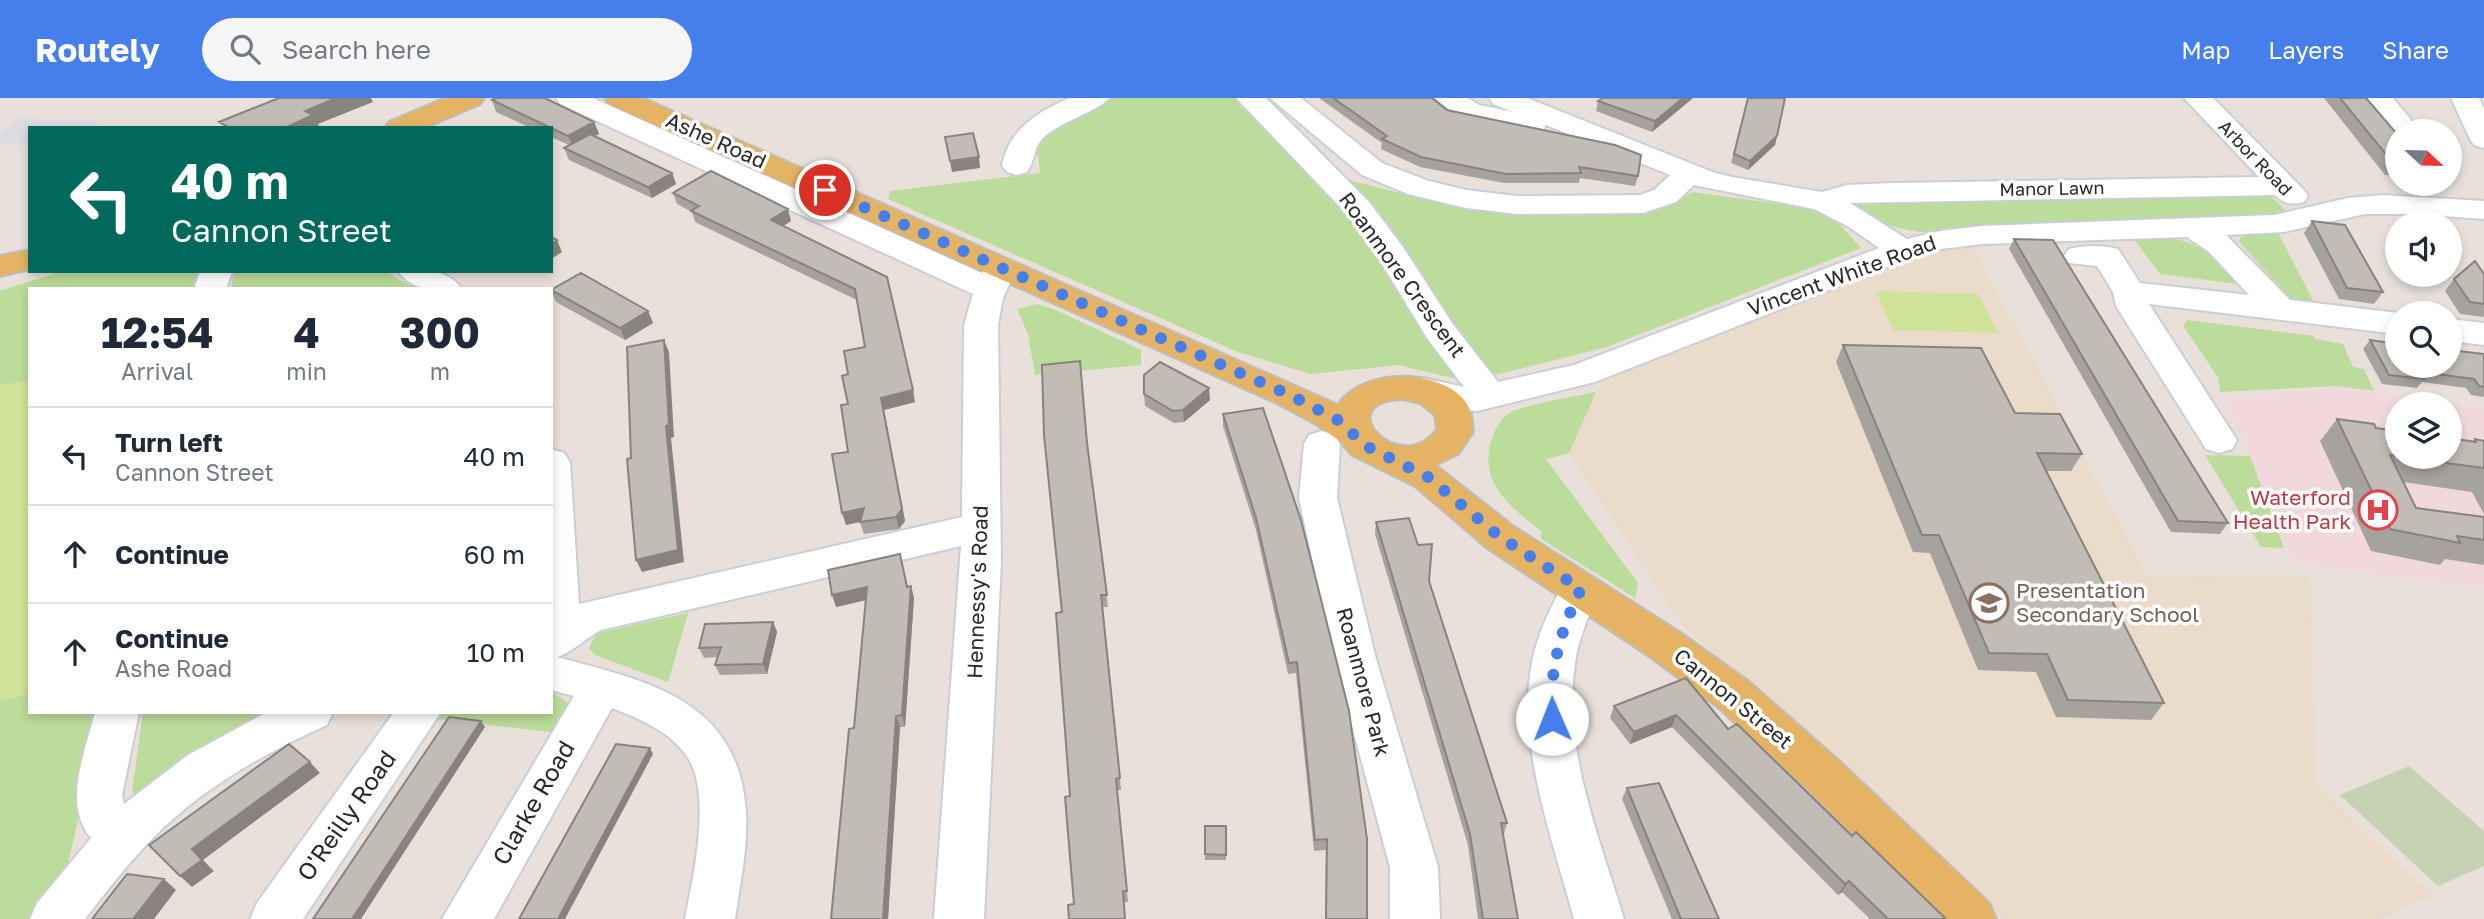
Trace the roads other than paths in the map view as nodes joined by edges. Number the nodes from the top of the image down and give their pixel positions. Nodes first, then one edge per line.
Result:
1 (470, 98) edge
2 (570, 98) edge
3 (1095, 98) edge
4 (1250, 98) edge
5 (1284, 98) edge
6 (1449, 98) edge
7 (1503, 98) edge
8 (2198, 98) edge
9 (2378, 98) edge
10 (2465, 98) edge
11 (629, 110) edge
12 (2396, 119) edge
13 (404, 126) edge
14 (1597, 136) junction
15 (2484, 139) edge
16 (1017, 166) dead end
17 (745, 170) joint
18 (1690, 173) junction
19 (2282, 186) junction
20 (1822, 202) junction
21 (2484, 207) edge
22 (2314, 216) junction
23 (2210, 233) junction
24 (1902, 250) junction
25 (2106, 256) dead end
26 (28, 260) edge
27 (0, 267) edge
28 (418, 273) edge
29 (995, 279) junction
30 (442, 287) edge
31 (2129, 292) junction
32 (2280, 309) junction
33 (2385, 322) edge
34 (2462, 331) edge
35 (2484, 334) edge
36 (1274, 388) junction
37 (1423, 390) junction
38 (1374, 391) junction
39 (1491, 397) junction
40 (1454, 432) junction
41 (1338, 438) junction
42 (2219, 440) dead end
43 (1385, 455) junction
44 (1469, 511) junction
45 (981, 527) junction
46 (553, 587) edge
47 (1581, 589) junction
48 (554, 650) edge
49 (602, 687) junction
50 (117, 714) edge
51 (308, 714) edge
52 (418, 714) edge
53 (122, 838) junction
54 (55, 919) edge
55 (275, 919) edge
56 (467, 919) edge
57 (710, 919) edge
58 (959, 919) edge
59 (1415, 919) edge
60 (1599, 919) edge
61 (1971, 919) edge

1 - 13 main road
2 - 11 street
3 - 16 street
4 - 39 street, Roanmore Crescent
5 - 18 street
6 - 14 street, Manor Lawn
7 - 14 street, Manor Lawn
8 - 19 street, Arbor Road
9 - 12 street
10 - 15 street
11 - 17 main road, Ashe Road
14 - 18 street, Manor Lawn
17 - 29 street
18 - 20 street, Manor Lawn
19 - 20 street, Manor Lawn
19 - 22 street, Arbor Road
20 - 24 street, Manor Lawn
21 - 22 street, Vincent White Road
22 - 23 street, Vincent White Road
23 - 24 street, Vincent White Road
23 - 32 street
24 - 39 street, Vincent White Road
25 - 31 street
26 - 27 main road
28 - 30 street
29 - 36 main road
29 - 45 street, Hennessy's Road
31 - 32 street
31 - 42 street
32 - 33 street
34 - 35 street
36 - 38 main road
36 - 41 main road
37 - 38 main road
37 - 39 street, Vincent White Road
37 - 40 main road
38 - 41 main road
39 - 40 street
40 - 43 main road
40 - 44 main road, Cannon Street
41 - 43 main road, Cannon Street
41 - 59 street, Roanmore Park
43 - 44 main road, Cannon Street
44 - 47 main road, Cannon Street
45 - 48 street
45 - 58 street, Hennessy's Road
46 - 48 street
47 - 60 street
47 - 61 main road, Cannon Street
48 - 49 street
49 - 56 street, Clarke Road
49 - 57 street
50 - 53 street
51 - 53 street
52 - 55 street, O'Reilly Road
53 - 54 street

